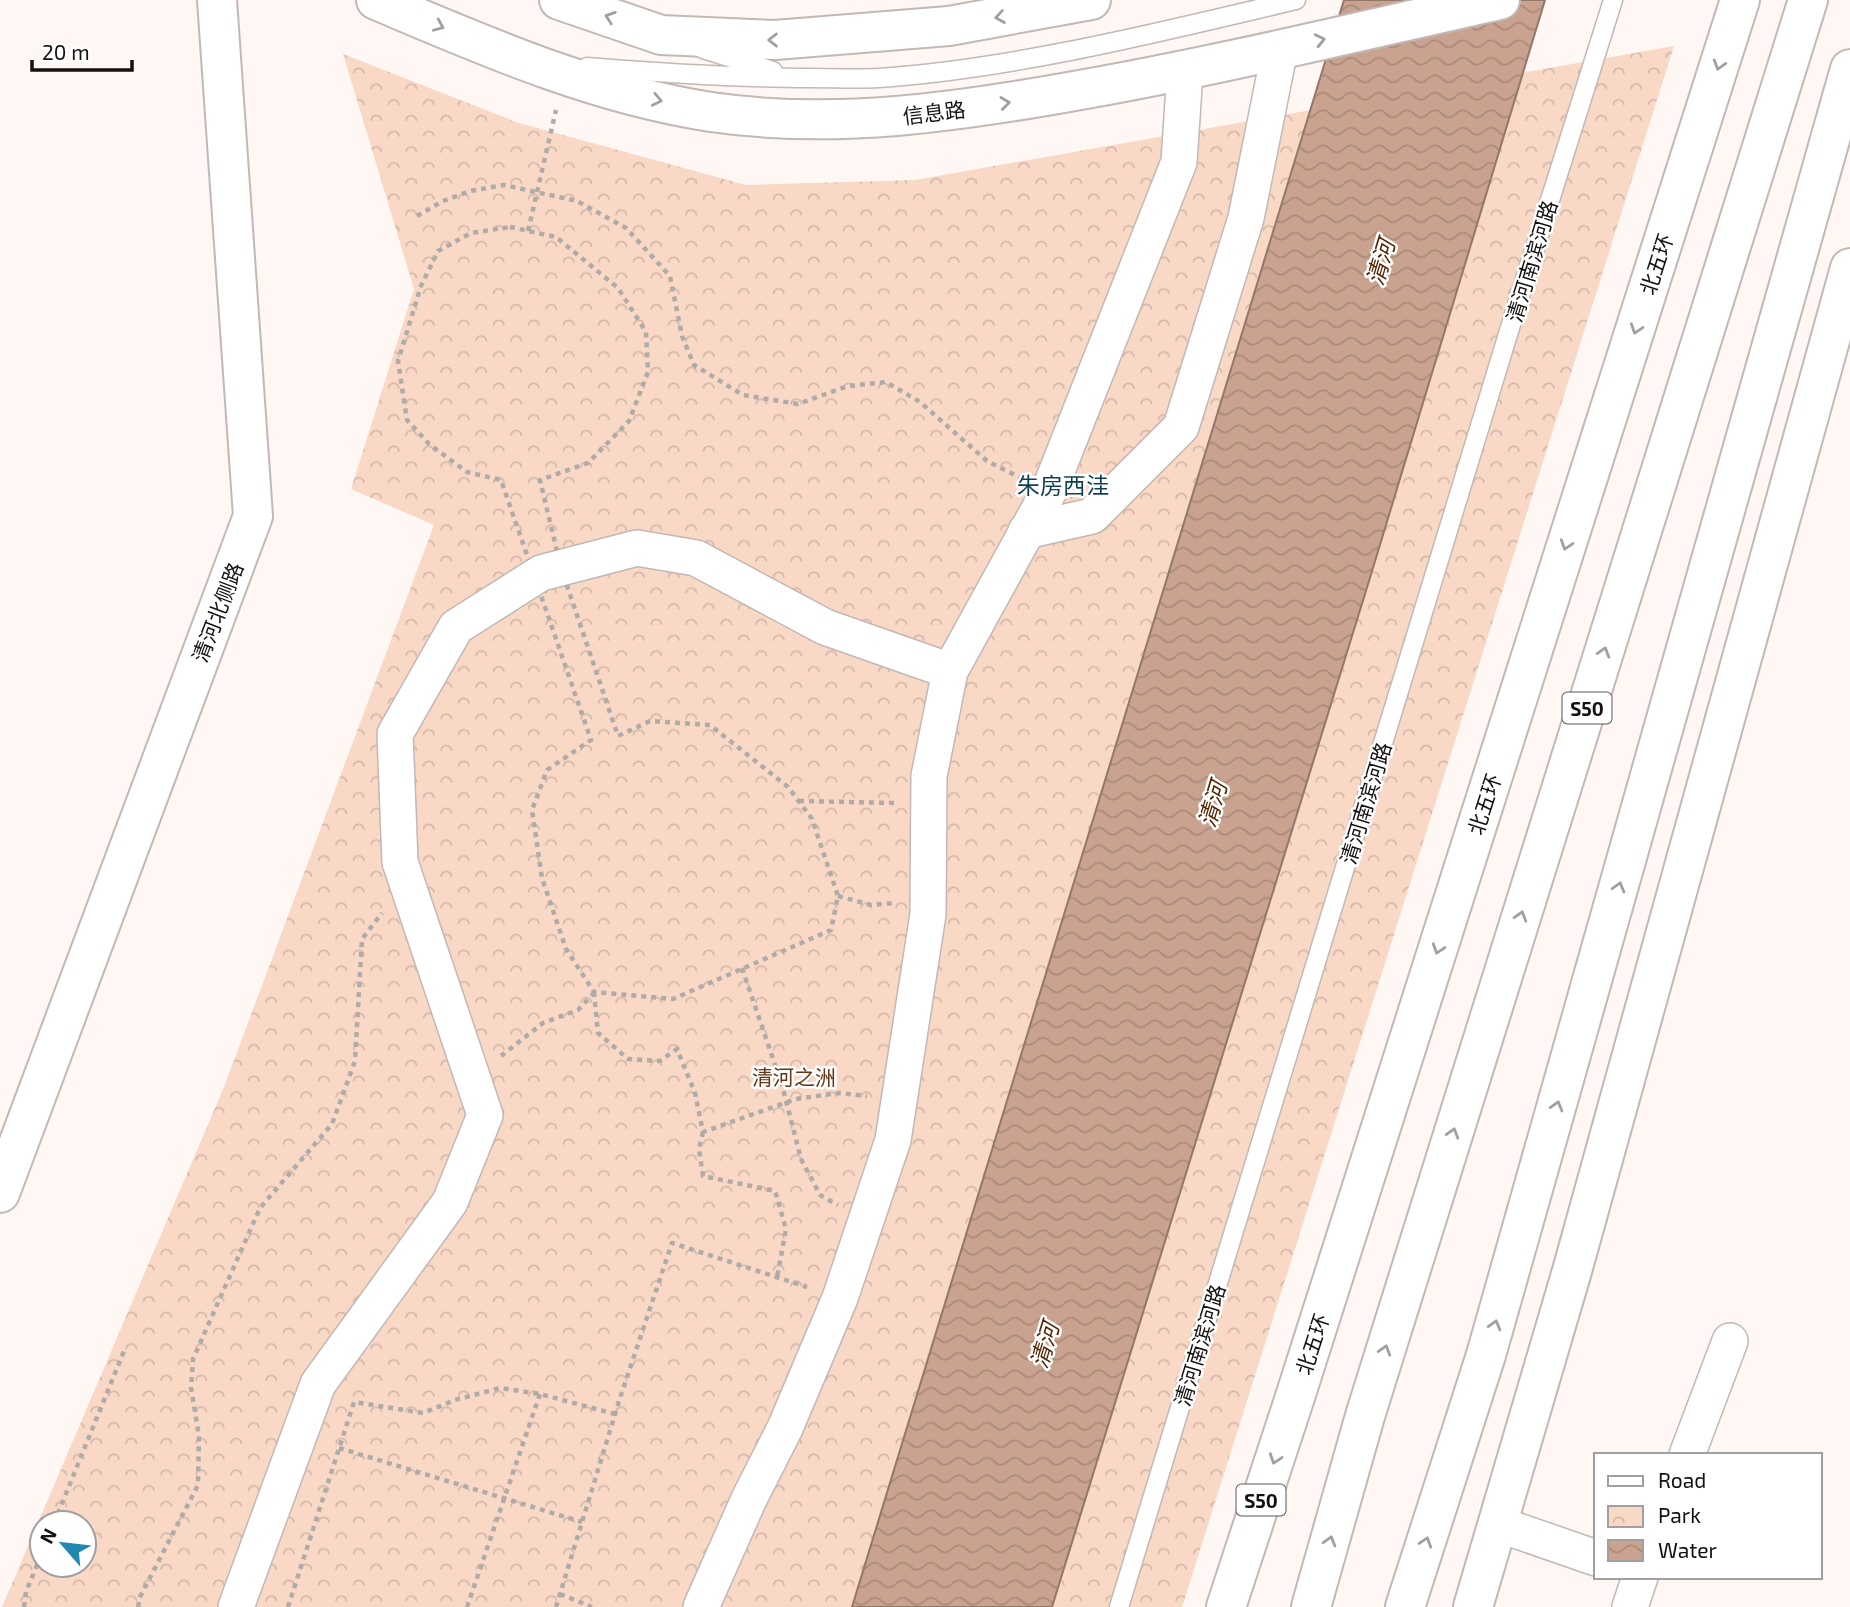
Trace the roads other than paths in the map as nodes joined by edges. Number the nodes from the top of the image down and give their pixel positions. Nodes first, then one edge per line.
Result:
1 (217, 0) edge
2 (376, 0) edge
3 (559, 0) edge
4 (1091, 0) edge
5 (1296, 0) edge
6 (1500, 0) edge
7 (1613, 0) edge
8 (1740, 0) edge
9 (1808, 0) edge
10 (661, 34) junction
11 (1267, 52) junction
12 (521, 61) junction
13 (1850, 69) edge
14 (1185, 72) junction
15 (797, 78) junction
16 (1850, 268) edge
17 (1027, 531) junction
18 (950, 671) junction
19 (0, 1193) edge
20 (1730, 1341) dead end
21 (1688, 1453) edge
22 (1498, 1524) junction
23 (1594, 1557) edge
24 (1639, 1579) edge
25 (236, 1607) edge
26 (701, 1607) edge
27 (1119, 1607) edge
28 (1226, 1607) edge
29 (1311, 1607) edge
30 (1405, 1607) edge
31 (1474, 1607) edge
32 (1630, 1607) edge

1 - 19 main road, 清河北侧路
2 -> 12 main road, 信息路
10 -> 3 main road
4 -> 10 main road
5 - 15 lane, 信息路
11 -> 6 main road, 信息路
7 - 27 lane, 清河南滨河路
8 -> 28 main road, 北五环 / S50
29 -> 9 main road, S50
10 - 15 lane
11 - 14 main road, 信息路
11 - 17 street
12 -> 14 main road, 信息路
12 - 15 lane, 信息路
30 -> 13 main road
14 - 17 street
16 - 22 main road
17 - 18 street
18 - 25 street
18 - 26 street
20 - 21 street
22 - 23 street
22 - 31 main road
24 - 32 street

